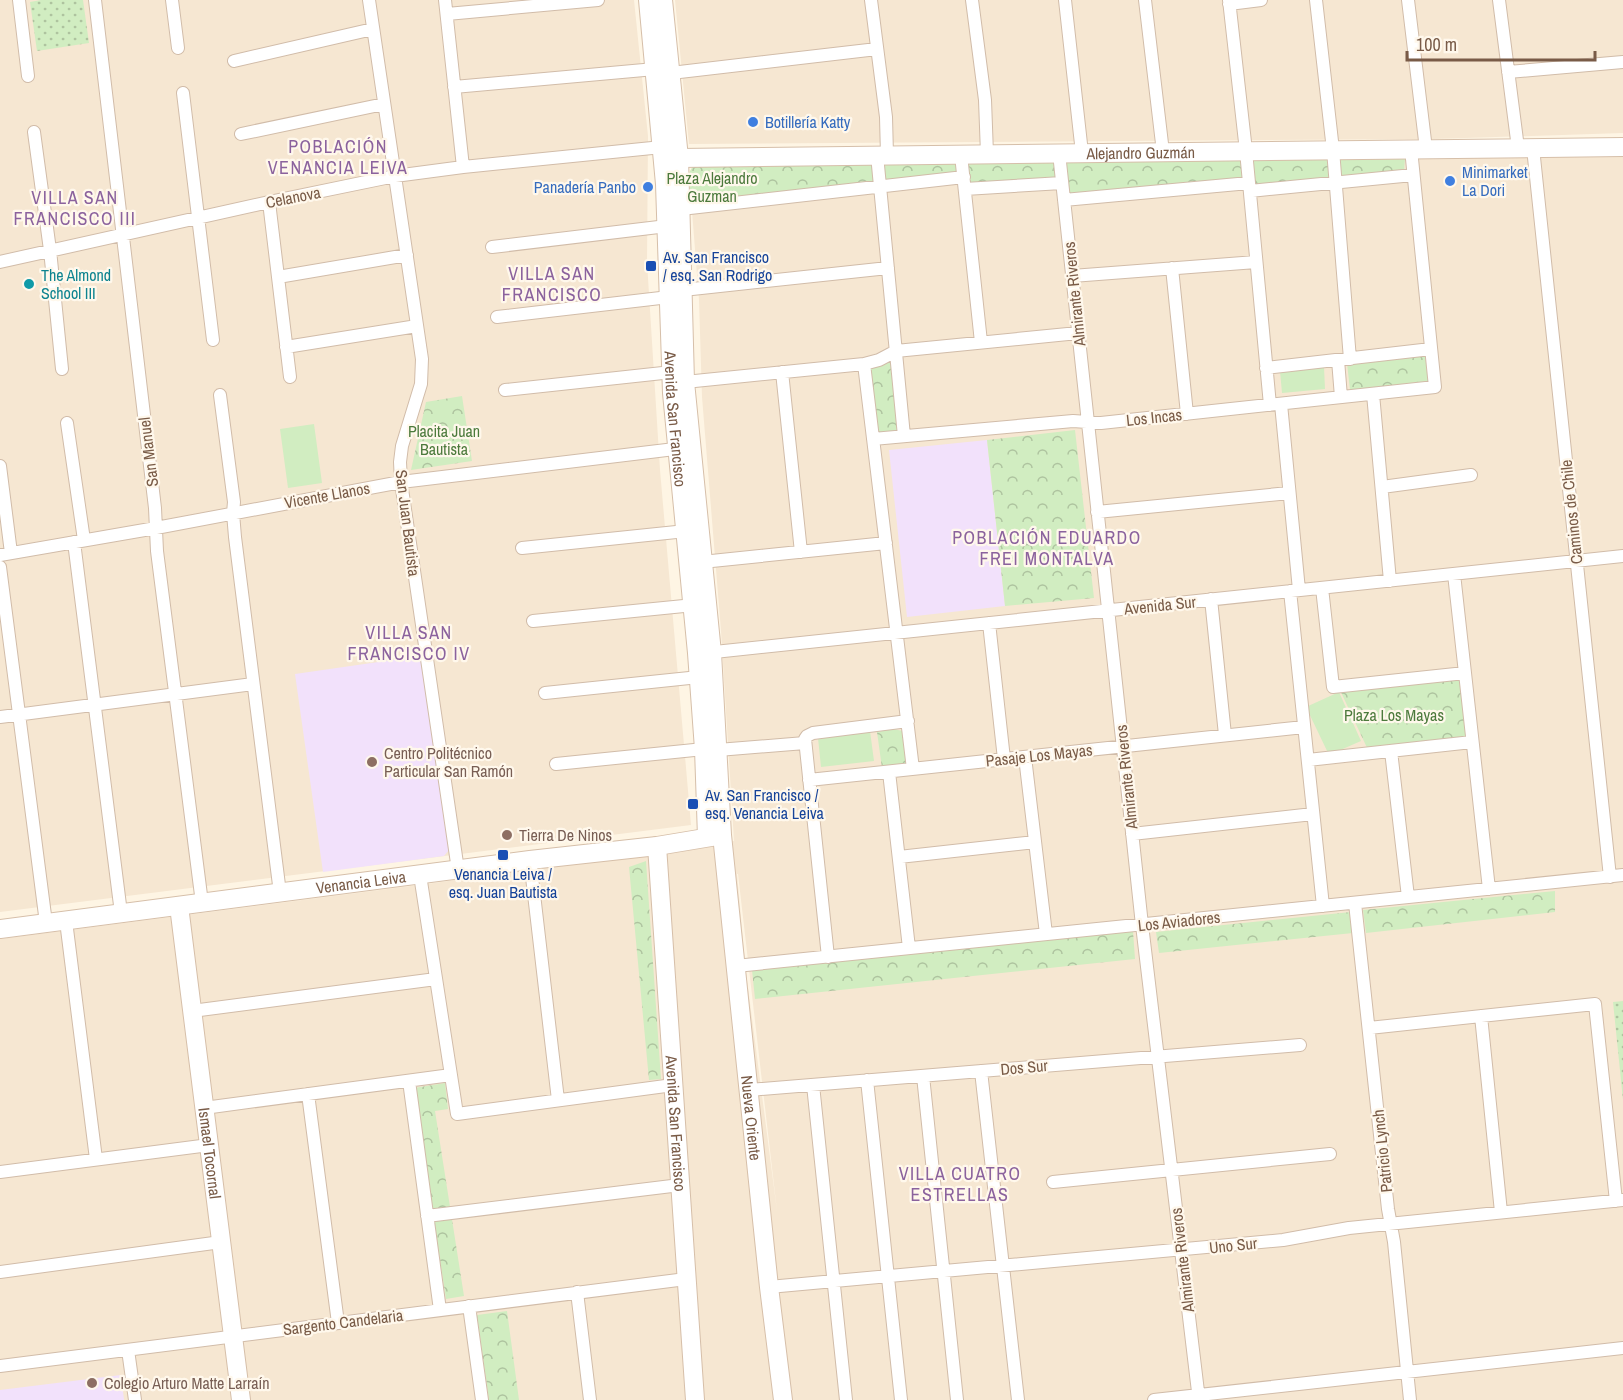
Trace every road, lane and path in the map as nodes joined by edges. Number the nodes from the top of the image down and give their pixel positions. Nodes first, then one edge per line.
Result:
1 (19, 0) edge
2 (95, 0) edge
3 (172, 0) edge
4 (369, 0) edge
5 (445, 0) edge
6 (598, 0) edge
7 (648, 0) edge
8 (663, 0) edge
9 (871, 0) edge
10 (972, 0) edge
11 (1065, 0) edge
12 (1145, 0) edge
13 (1261, 0) edge
14 (1316, 0) edge
15 (1408, 0) edge
16 (1503, 0) edge
17 (1229, 2) edge
18 (447, 14) junction
19 (373, 29) junction
20 (178, 48) dead end
21 (877, 49) junction
22 (234, 60) dead end
23 (1623, 62) edge
24 (663, 71) junction
25 (1508, 72) junction
26 (28, 76) dead end
27 (454, 87) junction
28 (183, 93) dead end
29 (384, 104) junction
30 (34, 132) dead end
31 (241, 134) dead end
32 (662, 147) junction
33 (1623, 147) edge
34 (1525, 148) junction
35 (1419, 149) junction
36 (1333, 150) junction
37 (1246, 151) junction
38 (1163, 152) junction
39 (1059, 153) junction
40 (1082, 153) junction
41 (987, 154) junction
42 (882, 155) junction
43 (961, 155) junction
44 (679, 159) junction
45 (463, 167) junction
46 (1413, 175) junction
47 (395, 176) junction
48 (964, 183) junction
49 (1062, 183) junction
50 (1335, 183) junction
51 (880, 187) junction
52 (1249, 187) junction
53 (1064, 200) junction
54 (269, 202) junction
55 (681, 208) junction
56 (198, 217) junction
57 (667, 226) junction
58 (122, 234) junction
59 (492, 247) dead end
60 (50, 250) junction
61 (407, 255) junction
62 (0, 262) edge
63 (1256, 262) junction
64 (888, 268) junction
65 (1172, 268) junction
66 (1072, 276) junction
67 (278, 278) junction
68 (676, 294) junction
69 (497, 317) dead end
70 (417, 326) junction
71 (1078, 333) junction
72 (213, 340) dead end
73 (981, 342) junction
74 (286, 348) junction
75 (1431, 349) junction
76 (896, 351) junction
77 (1344, 359) junction
78 (864, 364) junction
79 (1266, 368) junction
80 (62, 369) dead end
81 (783, 372) junction
82 (290, 377) dead end
83 (679, 377) junction
84 (505, 390) dead end
85 (1373, 394) junction
86 (220, 395) dead end
87 (1341, 397) junction
88 (1275, 404) junction
89 (1187, 414) junction
90 (1088, 422) junction
91 (67, 423) dead end
92 (904, 436) junction
93 (873, 439) junction
94 (684, 447) junction
95 (0, 466) edge
96 (1471, 475) dead end
97 (401, 482) junction
98 (1382, 487) junction
99 (1289, 493) junction
100 (1097, 512) junction
101 (233, 513) junction
102 (156, 528) junction
103 (686, 531) junction
104 (79, 541) junction
105 (886, 543) junction
106 (522, 548) dead end
107 (801, 552) junction
108 (5, 554) edge
109 (1623, 556) edge
110 (1576, 561) junction
111 (702, 562) junction
112 (0, 567) edge
113 (1454, 574) junction
114 (1390, 581) junction
115 (1322, 588) junction
116 (1294, 591) junction
117 (1211, 599) junction
118 (694, 605) junction
119 (1108, 610) junction
120 (533, 621) dead end
121 (989, 623) junction
122 (897, 633) junction
123 (705, 653) junction
124 (1465, 673) junction
125 (699, 677) junction
126 (253, 684) junction
127 (545, 693) dead end
128 (176, 694) junction
129 (95, 705) junction
130 (19, 714) junction
131 (0, 717) edge
132 (908, 721) junction
133 (1304, 727) junction
134 (1225, 735) junction
135 (806, 739) junction
136 (1473, 742) junction
137 (1123, 746) junction
138 (711, 750) junction
139 (1391, 751) junction
140 (1025, 757) junction
141 (1004, 759) junction
142 (1308, 760) junction
143 (556, 764) dead end
144 (914, 769) junction
145 (889, 772) junction
146 (809, 780) junction
147 (1313, 814) junction
148 (1132, 834) junction
149 (714, 836) junction
150 (1035, 842) junction
151 (657, 846) junction
152 (899, 858) junction
153 (530, 860) junction
154 (458, 870) junction
155 (420, 875) junction
156 (1623, 875) edge
157 (1610, 877) junction
158 (1489, 889) junction
159 (280, 893) junction
160 (1408, 897) junction
161 (202, 903) junction
162 (1355, 903) junction
163 (179, 906) junction
164 (1323, 906) junction
165 (122, 913) junction
166 (66, 921) junction
167 (46, 923) junction
168 (1142, 925) junction
169 (0, 929) edge
170 (1046, 934) junction
171 (909, 948) junction
172 (828, 957) junction
173 (735, 966) junction
174 (436, 979) junction
175 (192, 1011) junction
176 (1481, 1016) junction
177 (1369, 1028) junction
178 (1300, 1045) dead end
179 (1158, 1057) junction
180 (981, 1071) junction
181 (451, 1075) junction
182 (923, 1076) junction
183 (867, 1080) junction
184 (409, 1081) junction
185 (673, 1085) junction
186 (813, 1085) junction
187 (749, 1090) junction
188 (308, 1094) junction
189 (558, 1100) junction
190 (204, 1108) junction
191 (209, 1145) junction
192 (1330, 1154) dead end
193 (96, 1159) junction
194 (1172, 1170) junction
195 (0, 1172) edge
196 (1053, 1182) dead end
197 (680, 1185) junction
198 (1619, 1200) edge
199 (1501, 1212) junction
200 (427, 1216) junction
201 (1391, 1224) junction
202 (221, 1242) junction
203 (1181, 1250) junction
204 (1003, 1267) junction
205 (0, 1272) edge
206 (944, 1272) junction
207 (888, 1277) junction
208 (686, 1279) junction
209 (833, 1282) junction
210 (770, 1287) junction
211 (577, 1292) junction
212 (469, 1306) junction
213 (440, 1310) junction
214 (338, 1323) junction
215 (233, 1336) junction
216 (1623, 1348) edge
217 (128, 1350) junction
218 (0, 1366) edge
219 (1407, 1372) junction
220 (1199, 1397) edge
221 (135, 1400) edge
222 (241, 1400) edge
223 (478, 1400) edge
224 (590, 1400) edge
225 (694, 1400) edge
226 (783, 1400) edge
227 (846, 1400) edge
228 (901, 1400) edge
229 (957, 1400) edge
230 (1018, 1400) edge
231 (1154, 1400) edge
232 (1410, 1400) edge

1 - 26 street
2 - 58 street, San Manuel
3 - 20 street
4 - 19 street, San Juan Bautista
5 - 18 street
6 - 18 street
7 - 24 main road, Avenida San Francisco
8 - 24 main road, Avenida San Francisco
9 - 21 street
10 - 41 street
11 - 40 street
12 - 38 street
13 - 17 street
14 - 36 street
15 - 35 street
16 - 25 street, Caminos de Chile
17 - 37 street
18 - 27 street
19 - 22 street
19 - 29 street, San Juan Bautista
21 - 24 street
21 - 42 street
23 - 25 street
24 - 27 street
24 - 32 main road, Avenida San Francisco
24 - 44 main road, Avenida San Francisco
25 - 34 street, Caminos de Chile
27 - 45 street
28 - 56 street
29 - 31 street
29 - 47 street, San Juan Bautista
30 - 60 street
32 - 44 main road
32 - 45 street, Celanova
32 - 57 main road, Avenida San Francisco
33 - 34 main road, Alejandro Guzmán
34 - 35 main road, Alejandro Guzmán
34 - 110 street, Caminos de Chile
35 - 36 main road, Alejandro Guzmán
35 - 46 street
36 - 37 main road, Alejandro Guzmán
36 - 50 street
37 - 38 main road, Alejandro Guzmán
37 - 52 street
38 - 40 main road, Alejandro Guzmán
39 - 40 main road, Alejandro Guzmán
39 - 41 main road, Alejandro Guzmán
39 - 49 street, Almirante Riveros
41 - 43 main road, Alejandro Guzmán
42 - 43 main road, Alejandro Guzmán
42 - 44 main road, Alejandro Guzmán
42 - 51 street
43 - 48 street
44 - 55 main road, Avenida San Francisco
45 - 47 street, Celanova
46 - 50 street
46 - 75 street
47 - 54 street, Celanova
47 - 61 street, San Juan Bautista
48 - 49 street
48 - 51 street
48 - 73 street
49 - 53 street, Almirante Riveros
50 - 52 street
50 - 77 street
51 - 55 street
51 - 64 street
52 - 53 street
52 - 63 street
53 - 66 street, Almirante Riveros
54 - 56 street, Celanova
54 - 67 street
55 - 68 main road, Avenida San Francisco
56 - 58 street, Celanova
56 - 72 street
57 - 59 street
57 - 68 main road, Avenida San Francisco
58 - 60 street, Celanova
58 - 102 street, San Manuel
60 - 62 street, Celanova
60 - 80 street
61 - 67 street
61 - 70 street, San Juan Bautista
63 - 65 street
63 - 79 street
64 - 68 street
64 - 76 street
65 - 66 street
65 - 89 street
66 - 71 street, Almirante Riveros
67 - 74 street
68 - 69 street
68 - 83 main road, Avenida San Francisco
70 - 74 street
70 - 97 street, San Juan Bautista
71 - 73 street
71 - 90 street, Almirante Riveros
73 - 76 street
74 - 82 street
75 - 77 street
75 - 85 street, Los Incas
76 - 78 street
76 - 92 street
77 - 79 street
77 - 87 street
78 - 81 street
78 - 93 street
79 - 88 street
81 - 83 street
81 - 107 street
83 - 84 street
83 - 94 main road, Avenida San Francisco
85 - 87 street, Los Incas
85 - 98 street
86 - 101 street
87 - 88 street, Los Incas
88 - 89 street, Los Incas
88 - 99 street
89 - 90 street, Los Incas
90 - 92 street, Los Incas
90 - 100 street, Almirante Riveros
91 - 104 street
92 - 93 street, Los Incas
93 - 105 street
94 - 97 street, Vicente Llanos
94 - 103 main road, Avenida San Francisco
94 - 111 main road, Avenida San Francisco
95 - 108 street
96 - 98 street
97 - 101 street, Vicente Llanos
97 - 154 street, San Juan Bautista
98 - 114 street
99 - 100 street
99 - 116 street
100 - 119 street, Almirante Riveros
101 - 102 street, Vicente Llanos
101 - 126 street
102 - 104 street, Vicente Llanos
102 - 128 street, San Manuel
103 - 106 street
103 - 118 main road, Avenida San Francisco
104 - 108 street, Vicente Llanos
104 - 129 street
105 - 107 street
105 - 122 street
107 - 111 street
109 - 110 street, Avenida Sur
110 - 113 street, Avenida Sur
110 - 157 street, Caminos de Chile
111 - 123 main road, Avenida San Francisco
112 - 130 street
113 - 114 street, Avenida Sur
113 - 124 street
114 - 115 street, Avenida Sur
115 - 116 street, Avenida Sur
115 - 124 street
116 - 117 street, Avenida Sur
116 - 133 street
117 - 119 street, Avenida Sur
117 - 134 street
118 - 120 street
118 - 123 main road, Avenida San Francisco
119 - 121 street, Avenida Sur
119 - 137 street, Almirante Riveros
121 - 122 street, Avenida Sur
121 - 141 street
122 - 123 street, Avenida Sur
122 - 132 street
123 - 125 main road, Avenida San Francisco
123 - 138 main road, Avenida San Francisco
124 - 136 street
125 - 127 street
125 - 138 main road, Avenida San Francisco
126 - 128 street
126 - 159 street
128 - 129 street
128 - 161 street, San Manuel
129 - 130 street
129 - 165 street
130 - 131 street
130 - 167 street
132 - 135 street
132 - 144 street
133 - 134 street, Pasaje Los Mayas
133 - 142 street
134 - 137 street, Pasaje Los Mayas
135 - 138 street
135 - 146 street
136 - 139 street
136 - 158 street
137 - 140 street, Pasaje Los Mayas
137 - 148 street, Almirante Riveros
138 - 143 street
138 - 149 main road, Avenida San Francisco
139 - 142 street
139 - 160 street
140 - 141 street, Pasaje Los Mayas
140 - 150 street
141 - 144 street, Pasaje Los Mayas
142 - 147 street
144 - 145 street, Pasaje Los Mayas
145 - 146 street, Pasaje Los Mayas
145 - 152 street
146 - 172 street
147 - 148 street
147 - 164 street
148 - 168 street, Almirante Riveros
149 - 151 main road, Venancia Leiva
149 - 173 main road, Nueva Oriente
150 - 152 street
150 - 170 street
151 - 153 main road, Venancia Leiva
151 - 185 main road, Avenida San Francisco
152 - 171 street
153 - 154 main road, Venancia Leiva
153 - 189 street
154 - 155 main road, Venancia Leiva
155 - 159 main road, Venancia Leiva
155 - 174 street
156 - 157 street, Los Aviadores
157 - 158 street, Los Aviadores
158 - 160 street, Los Aviadores
159 - 161 main road, Venancia Leiva
160 - 162 street, Los Aviadores
161 - 163 main road, Venancia Leiva
162 - 164 street, Los Aviadores
162 - 177 street, Patricio Lynch
163 - 165 main road, Venancia Leiva
163 - 175 main road, Ismael Tocornal
164 - 168 street, Los Aviadores
165 - 166 main road, Venancia Leiva
166 - 167 main road, Venancia Leiva
166 - 193 street
167 - 169 main road, Venancia Leiva
168 - 170 street, Los Aviadores
168 - 179 street, Almirante Riveros
170 - 171 street, Los Aviadores
171 - 172 street, Los Aviadores
172 - 173 street, Los Aviadores
173 - 187 main road, Nueva Oriente
174 - 175 street
174 - 181 street
175 - 190 main road, Ismael Tocornal
176 - 177 street
176 - 198 street
176 - 199 street
177 - 201 street, Patricio Lynch
178 - 179 street, Dos Sur
179 - 180 street, Dos Sur
179 - 194 street, Almirante Riveros
180 - 182 street, Dos Sur
180 - 204 street
181 - 184 street
181 - 189 street
182 - 183 street, Dos Sur
182 - 206 street
183 - 186 street, Dos Sur
183 - 207 street
184 - 188 street
184 - 200 street
185 - 189 street
185 - 197 main road, Avenida San Francisco
186 - 187 street, Dos Sur
186 - 209 street
187 - 210 main road, Nueva Oriente
188 - 190 street
188 - 214 street
190 - 191 main road, Ismael Tocornal
191 - 193 street
191 - 202 main road, Ismael Tocornal
192 - 194 street
193 - 195 street
194 - 196 street
194 - 203 street, Almirante Riveros
197 - 200 street
197 - 208 main road, Avenida San Francisco
198 - 199 street, Uno Sur
199 - 201 street, Uno Sur
200 - 213 street
201 - 203 street, Uno Sur
201 - 219 street, Patricio Lynch
202 - 205 street
202 - 215 main road, Ismael Tocornal
203 - 204 street, Uno Sur
203 - 220 street, Almirante Riveros
204 - 206 street, Uno Sur
204 - 230 street
206 - 207 street, Uno Sur
206 - 229 street
207 - 209 street, Uno Sur
207 - 228 street
208 - 211 street, Sargento Candelaria
208 - 225 main road, Avenida San Francisco
209 - 210 street, Uno Sur
209 - 227 street
210 - 226 main road, Nueva Oriente
211 - 212 street, Sargento Candelaria
211 - 224 street
212 - 213 street, Sargento Candelaria
212 - 223 street
213 - 214 street, Sargento Candelaria
214 - 215 street, Sargento Candelaria
215 - 217 street, Sargento Candelaria
215 - 222 main road, Ismael Tocornal
216 - 219 street
217 - 218 street, Sargento Candelaria
217 - 221 street
219 - 220 street
219 - 232 street, Patricio Lynch
220 - 231 street

